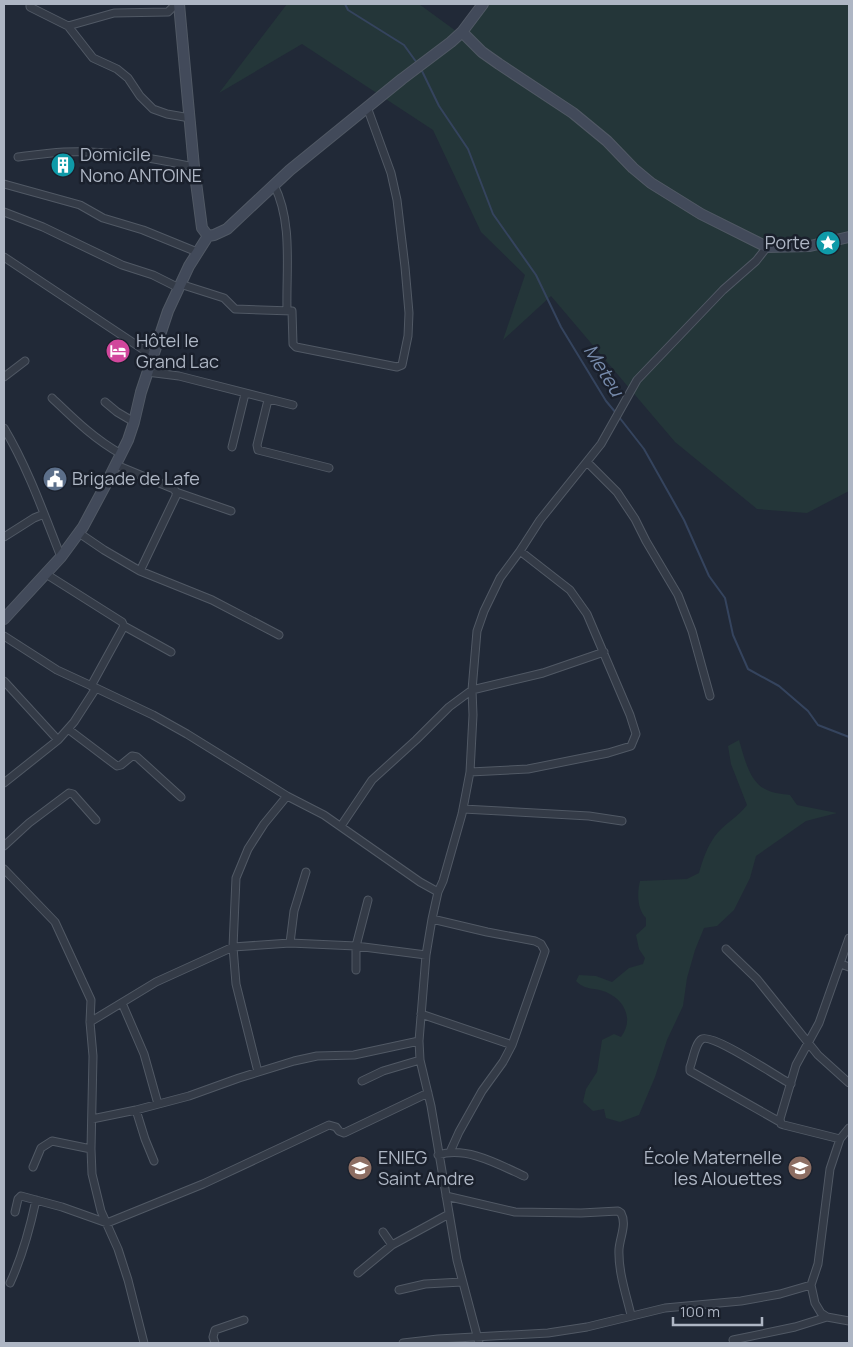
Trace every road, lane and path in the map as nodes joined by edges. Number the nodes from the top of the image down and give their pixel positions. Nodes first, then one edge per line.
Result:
1 (30, 4) edge
2 (178, 4) edge
3 (483, 4) edge
4 (68, 26) junction
5 (462, 32) junction
6 (367, 107) junction
7 (190, 118) junction
8 (18, 157) dead end
9 (194, 167) junction
10 (4, 184) edge
11 (274, 185) junction
12 (4, 212) edge
13 (208, 236) junction
14 (849, 237) edge
15 (767, 247) junction
16 (198, 252) junction
17 (4, 257) edge
18 (180, 286) junction
19 (287, 310) junction
20 (153, 356) junction
21 (25, 361) dead end
22 (147, 372) junction
23 (4, 377) edge
24 (245, 394) junction
25 (52, 398) dead end
26 (268, 400) junction
27 (105, 402) dead end
28 (294, 406) dead end
29 (134, 422) junction
30 (4, 428) edge
31 (12, 442) junction
32 (4, 446) edge
33 (232, 447) dead end
34 (121, 454) junction
35 (587, 462) junction
36 (116, 465) junction
37 (329, 468) dead end
38 (176, 492) junction
39 (231, 511) dead end
40 (44, 514) junction
41 (79, 533) junction
42 (4, 537) edge
43 (520, 551) junction
44 (62, 557) junction
45 (140, 571) junction
46 (46, 574) junction
47 (4, 619) edge
48 (124, 626) junction
49 (279, 635) dead end
50 (4, 636) edge
51 (171, 652) dead end
52 (604, 652) junction
53 (4, 681) edge
54 (94, 687) junction
55 (472, 690) junction
56 (710, 696) dead end
57 (68, 729) junction
58 (58, 740) junction
59 (470, 772) junction
60 (4, 783) edge
61 (287, 796) junction
62 (181, 797) dead end
63 (463, 809) junction
64 (96, 820) dead end
65 (622, 821) dead end
66 (341, 826) junction
67 (4, 846) edge
68 (4, 869) edge
69 (306, 872) dead end
70 (438, 892) junction
71 (368, 900) dead end
72 (432, 919) junction
73 (849, 938) edge
74 (290, 943) junction
75 (356, 946) junction
76 (233, 947) junction
77 (726, 949) dead end
78 (426, 955) junction
79 (841, 964) junction
80 (849, 966) edge
81 (356, 970) dead end
82 (122, 1002) junction
83 (421, 1014) junction
84 (90, 1022) junction
85 (419, 1041) junction
86 (808, 1044) junction
87 (512, 1045) junction
88 (420, 1060) junction
89 (258, 1072) junction
90 (362, 1081) dead end
91 (849, 1083) edge
92 (790, 1084) junction
93 (428, 1093) junction
94 (158, 1104) junction
95 (136, 1110) junction
96 (92, 1119) junction
97 (780, 1122) junction
98 (849, 1128) edge
99 (840, 1139) junction
100 (91, 1148) junction
101 (450, 1152) junction
102 (438, 1155) junction
103 (154, 1161) dead end
104 (33, 1167) dead end
105 (524, 1176) dead end
106 (446, 1196) junction
107 (36, 1200) junction
108 (14, 1212) dead end
109 (449, 1214) junction
110 (107, 1222) junction
111 (383, 1232) dead end
112 (392, 1245) junction
113 (358, 1273) dead end
114 (462, 1282) junction
115 (10, 1284) dead end
116 (811, 1285) junction
117 (399, 1290) dead end
118 (631, 1315) junction
119 (827, 1317) junction
120 (244, 1320) dead end
121 (849, 1321) edge
122 (478, 1340) edge
123 (733, 1340) dead end
124 (144, 1343) edge
125 (215, 1343) edge
126 (403, 1343) edge

1 - 4 street
2 - 4 street
2 - 7 street
3 - 5 street
4 - 7 street
5 - 6 street
5 - 15 street
6 - 11 street
6 - 19 street
7 - 9 street
8 - 9 street
9 - 13 street
10 - 16 street
11 - 13 street
11 - 19 street
12 - 18 street
13 - 16 street
14 - 15 street
15 - 35 street
16 - 18 street
17 - 20 street
18 - 19 street
18 - 20 street
20 - 22 street
21 - 23 street
22 - 24 street
22 - 29 street
24 - 26 street
24 - 33 street
25 - 34 street
26 - 28 street
26 - 37 street
27 - 29 street
29 - 34 street
30 - 31 street
31 - 32 street
31 - 40 street
34 - 36 street
35 - 43 street
35 - 56 street
36 - 38 street
36 - 41 street
38 - 39 street
38 - 45 street
40 - 42 street
40 - 44 street
41 - 44 street
41 - 45 street
43 - 52 street
43 - 55 street
44 - 46 street
45 - 49 street
46 - 47 street
46 - 48 street
48 - 51 street
48 - 54 street
50 - 54 street
52 - 55 street
52 - 59 street
53 - 58 street
54 - 57 street
54 - 61 street
55 - 59 street
55 - 66 street
57 - 58 street
57 - 62 street
58 - 60 street
59 - 63 street
61 - 66 street
61 - 76 street
63 - 65 street
63 - 70 street
64 - 67 street
66 - 70 street
68 - 84 street
69 - 74 street
70 - 72 street
71 - 75 street
72 - 78 street
72 - 87 street
73 - 79 street
74 - 75 street
74 - 76 street
75 - 78 street
75 - 81 street
76 - 82 street
76 - 89 street
77 - 86 street
78 - 83 street
79 - 80 street
79 - 86 street
82 - 84 street
82 - 94 street
83 - 85 street
83 - 87 street
84 - 96 street
85 - 88 street
85 - 89 street
86 - 91 street
86 - 92 street
87 - 101 street
88 - 90 street
88 - 93 street
89 - 94 street
92 - 97 street
92 - 97 street
93 - 102 street
93 - 110 street
94 - 95 street
95 - 96 street
95 - 103 street
96 - 100 street
97 - 99 street
98 - 99 street
99 - 116 street
100 - 104 street
100 - 110 street
101 - 102 street
101 - 105 street
102 - 106 street
106 - 109 street
106 - 118 street
107 - 108 street
107 - 110 street
107 - 115 street
109 - 112 street
109 - 114 street
110 - 124 street
111 - 112 street
112 - 113 street
114 - 117 street
114 - 122 street
116 - 118 street
116 - 119 street
118 - 122 street
119 - 121 street
119 - 123 street
120 - 125 street
122 - 126 street

